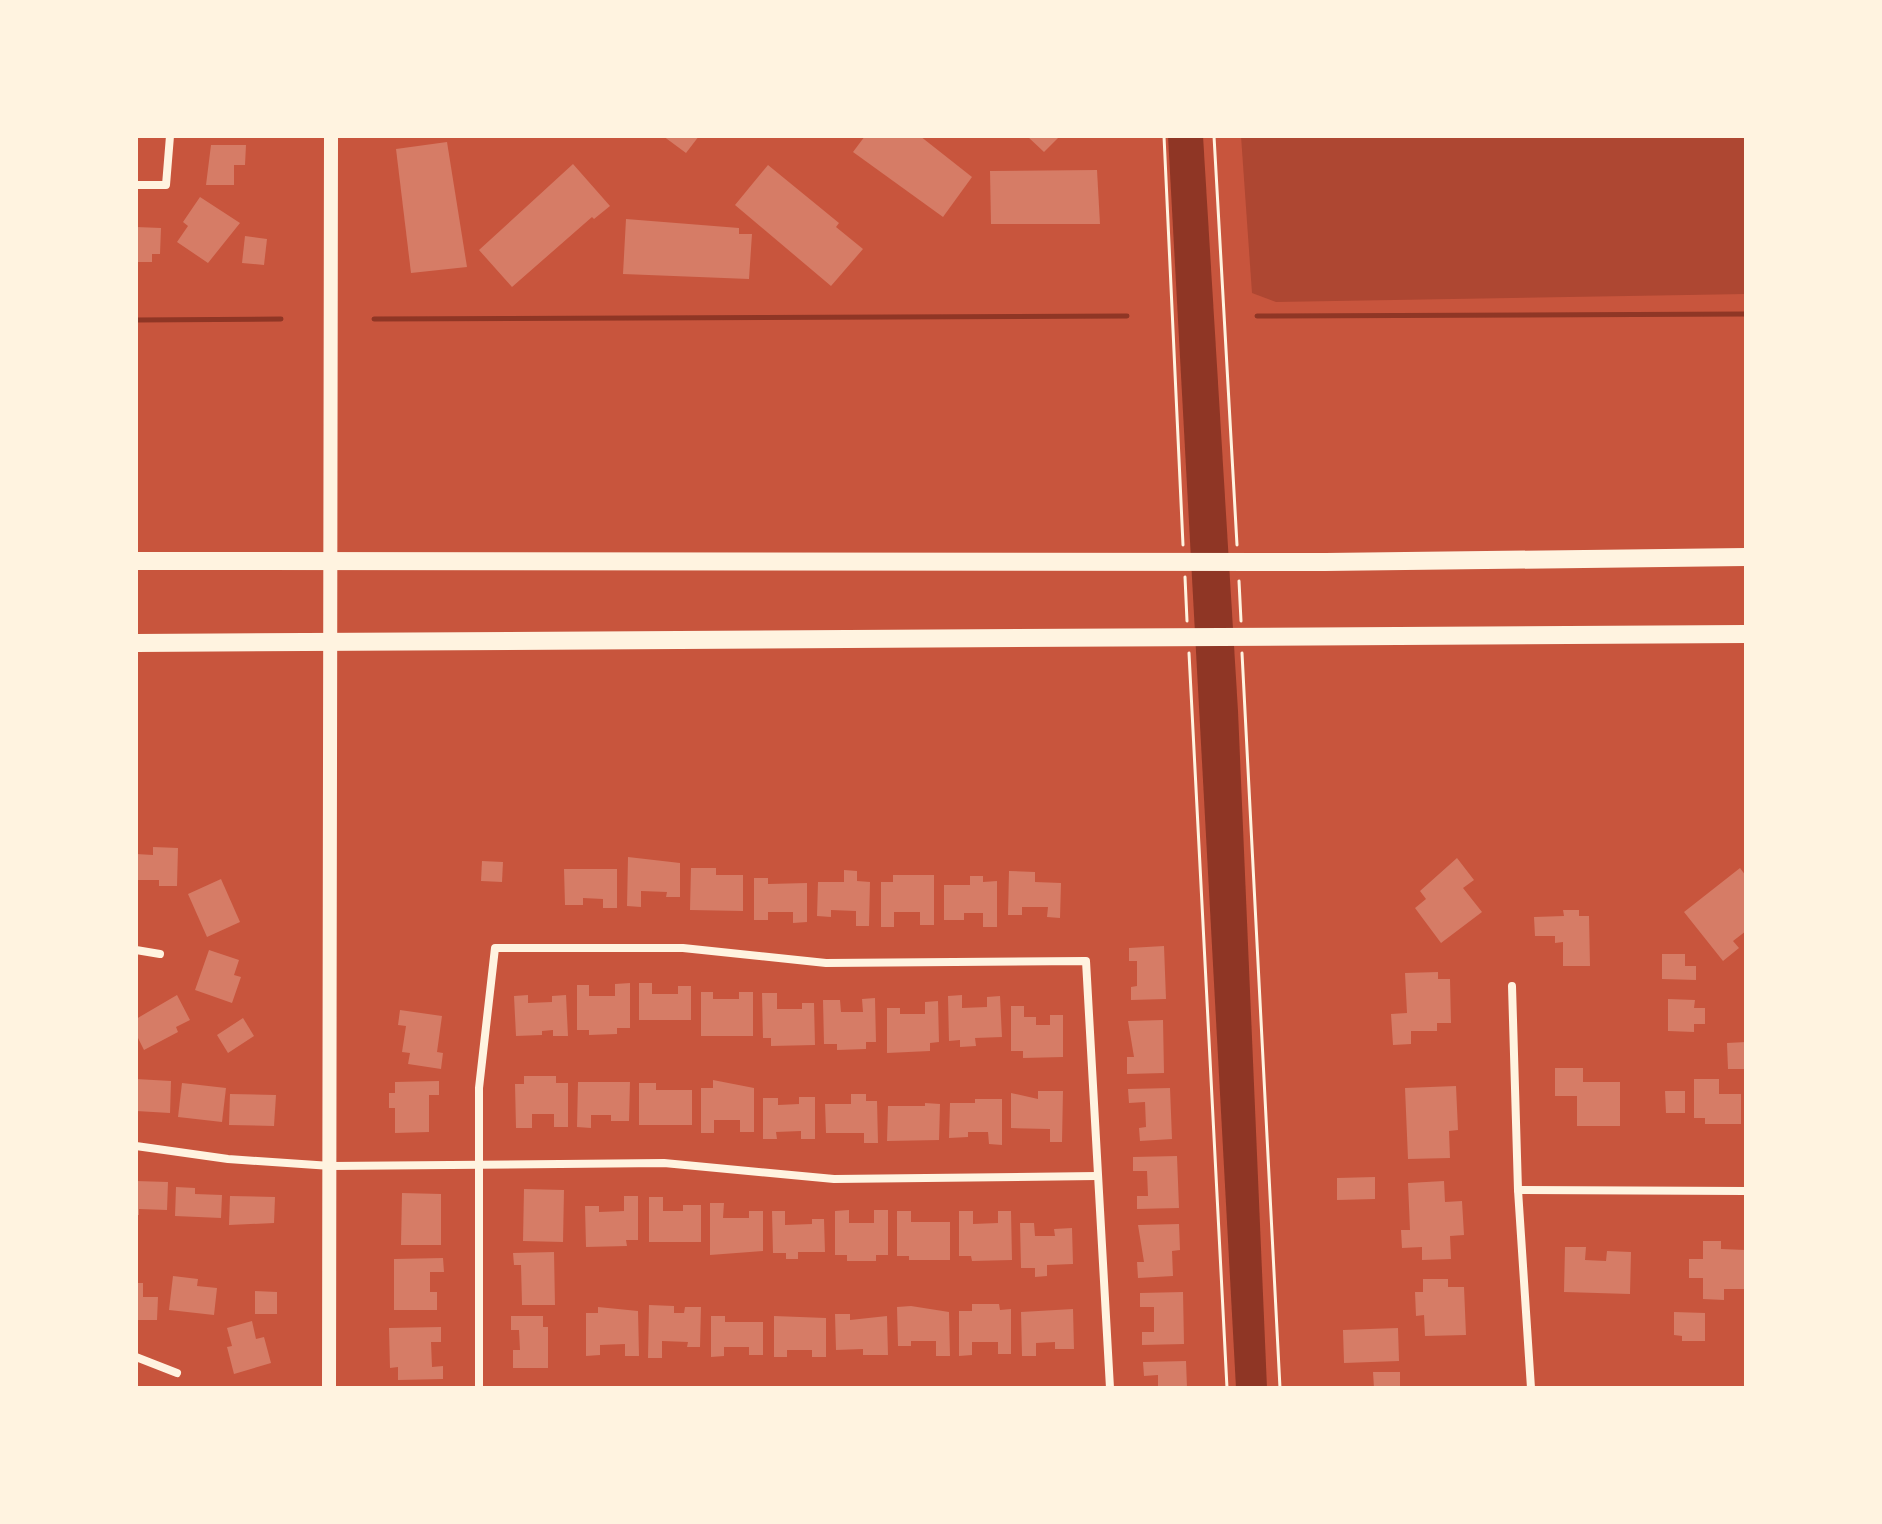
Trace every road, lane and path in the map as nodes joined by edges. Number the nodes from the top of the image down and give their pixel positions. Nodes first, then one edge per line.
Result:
1 (170, 136) edge
2 (331, 136) edge
3 (1164, 136) edge
4 (1214, 136) edge
5 (136, 185) edge
6 (1237, 547) dead end
7 (1746, 557) edge
8 (1184, 558) dead end
9 (136, 561) edge
10 (1185, 573) dead end
11 (1238, 579) dead end
12 (1241, 626) dead end
13 (1746, 634) edge
14 (1188, 635) dead end
15 (1242, 642) dead end
16 (136, 643) edge
17 (1189, 650) dead end
18 (136, 950) edge
19 (160, 954) dead end
20 (1512, 986) dead end
21 (136, 1146) edge
22 (478, 1164) junction
23 (331, 1166) junction
24 (1097, 1176) junction
25 (1518, 1190) junction
26 (1746, 1191) edge
27 (136, 1357) edge
28 (177, 1373) dead end
29 (329, 1388) edge
30 (479, 1388) edge
31 (1110, 1388) edge
32 (1227, 1388) edge
33 (1280, 1388) edge
34 (1531, 1388) edge

1 - 5 street
2 - 23 main road
3 - 8 path
4 - 6 path
7 - 9 highway
10 - 14 path
11 - 12 path
13 - 16 highway
15 - 33 path
17 - 32 path
18 - 19 street
20 - 25 street
21 - 23 street
22 - 23 street
22 - 24 street
22 - 24 street
22 - 30 street
23 - 29 main road
24 - 31 street
25 - 26 street
25 - 34 street
27 - 28 street

